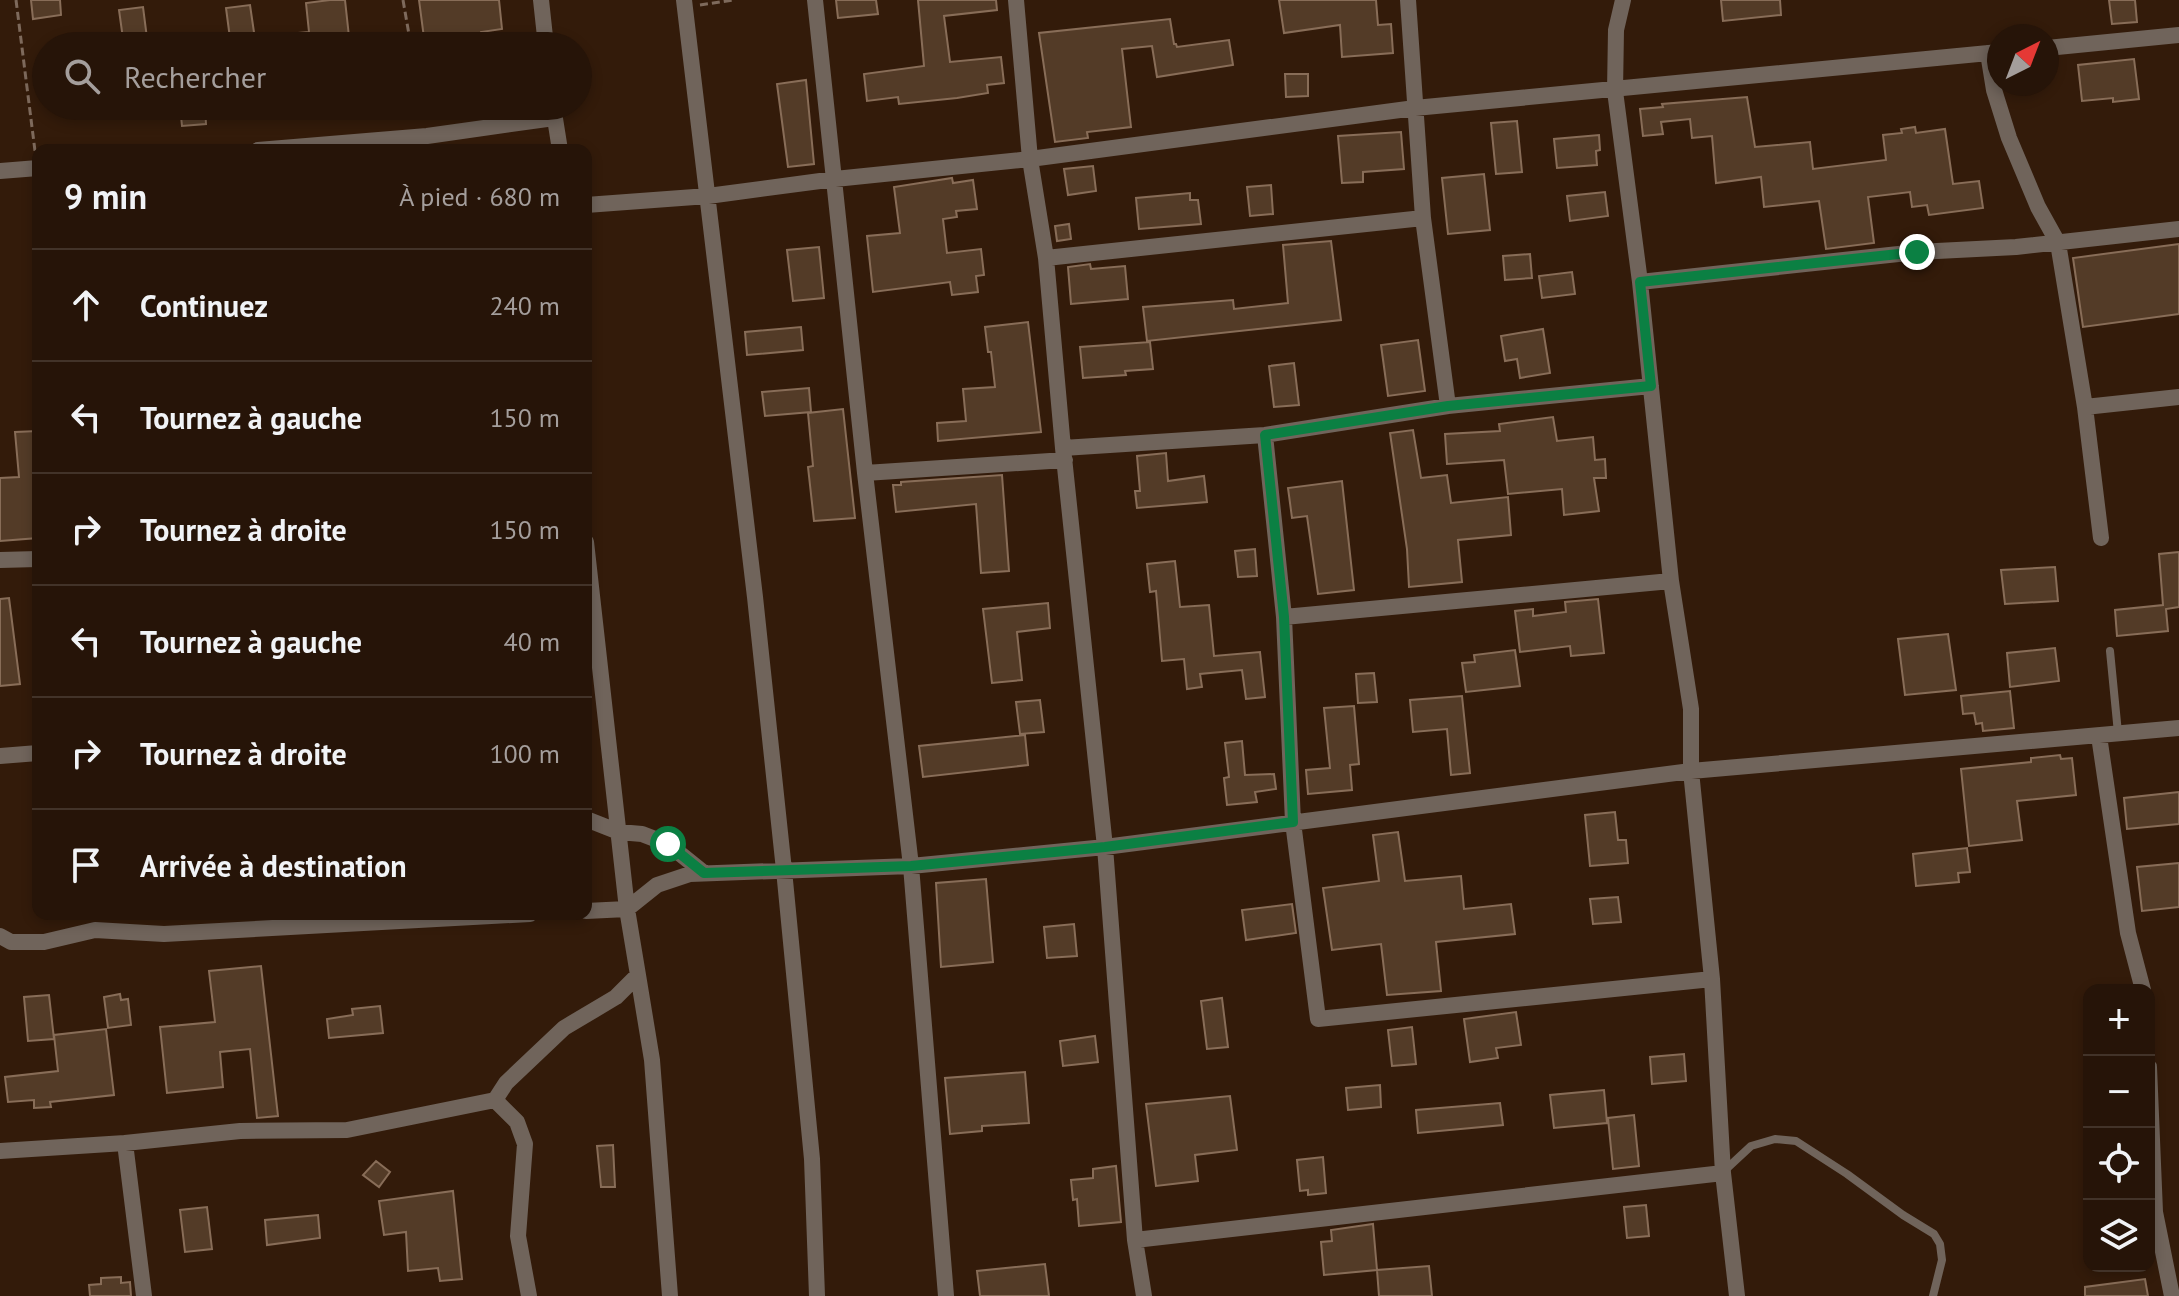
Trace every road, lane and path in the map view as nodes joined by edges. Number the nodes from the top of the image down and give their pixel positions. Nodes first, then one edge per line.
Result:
1 (16, 0) edge
2 (403, 0) edge
3 (541, 0) edge
4 (733, 0) edge
5 (815, 0) edge
6 (1016, 0) edge
7 (1408, 0) edge
8 (1623, 0) edge
9 (684, 4) edge
10 (409, 32) edge
11 (544, 32) edge
12 (2179, 35) edge
13 (2059, 47) edge
14 (1987, 54) edge
15 (1615, 91) junction
16 (1996, 96) edge
17 (1415, 108) junction
18 (521, 120) edge
19 (555, 120) edge
20 (428, 143) edge
21 (34, 144) edge
22 (404, 144) edge
23 (559, 144) edge
24 (1030, 159) junction
25 (32, 168) edge
26 (0, 171) edge
27 (835, 179) junction
28 (708, 196) junction
29 (592, 205) edge
30 (1423, 218) junction
31 (2179, 229) edge
32 (2058, 243) junction
33 (1046, 258) junction
34 (1640, 282) junction
35 (1651, 386) junction
36 (2179, 397) edge
37 (1448, 406) junction
38 (2085, 407) junction
39 (1265, 435) junction
40 (1064, 454) junction
41 (865, 473) junction
42 (2101, 538) dead end
43 (32, 559) edge
44 (0, 560) edge
45 (1671, 581) junction
46 (592, 595) edge
47 (1284, 617) junction
48 (2110, 651) dead end
49 (2179, 728) edge
50 (2118, 734) junction
51 (2099, 736) junction
52 (32, 753) edge
53 (0, 756) edge
54 (1691, 771) junction
55 (592, 821) edge
56 (1293, 822) junction
57 (619, 832) junction
58 (1105, 847) junction
59 (911, 866) junction
60 (784, 870) junction
61 (704, 873) junction
62 (627, 909) junction
63 (592, 911) edge
64 (420, 920) edge
65 (0, 936) edge
66 (638, 975) junction
67 (1712, 979) junction
68 (2141, 984) edge
69 (495, 1100) junction
70 (2152, 1128) edge
71 (125, 1143) junction
72 (0, 1151) edge
73 (1723, 1173) junction
74 (1135, 1240) junction
75 (144, 1296) edge
76 (529, 1296) edge
77 (670, 1296) edge
78 (817, 1296) edge
79 (946, 1296) edge
80 (1144, 1296) edge
81 (1737, 1296) edge
82 (1933, 1296) edge
83 (2172, 1296) edge

1 - 21 path
2 - 10 path
3 - 11 street
4 - 9 path
5 - 27 street
6 - 24 street
7 - 17 street
8 - 15 street
9 - 28 street
12 - 13 street
14 - 15 street
15 - 17 street
15 - 34 street
16 - 32 street
17 - 24 street
17 - 30 street
18 - 20 street
19 - 23 street
20 - 22 street
24 - 27 street
24 - 33 street
25 - 26 street
27 - 28 street
27 - 41 street
28 - 29 street
28 - 60 street
30 - 33 street
30 - 37 street
31 - 32 street
32 - 34 street
32 - 38 street
33 - 40 street
34 - 35 street
35 - 37 street
35 - 45 street
36 - 38 street
37 - 39 street
38 - 42 street
39 - 40 street
39 - 47 street
40 - 41 street
40 - 58 street
41 - 59 street
43 - 44 street
45 - 47 street
45 - 54 street
46 - 57 street
47 - 56 street
48 - 50 lane
49 - 50 street
50 - 51 street
51 - 54 street
51 - 68 street
52 - 53 street
54 - 56 street
54 - 67 street
55 - 57 street
56 - 58 street
56 - 67 street
57 - 61 street
57 - 62 street
58 - 59 street
58 - 74 street
59 - 60 street
59 - 79 street
60 - 61 street
60 - 78 street
61 - 62 street
62 - 63 street
62 - 66 street
64 - 65 street
66 - 69 street
66 - 77 street
67 - 73 street
69 - 71 street
69 - 76 street
70 - 83 street
71 - 72 street
71 - 75 street
73 - 74 street
73 - 81 street
73 - 82 lane
74 - 80 street

